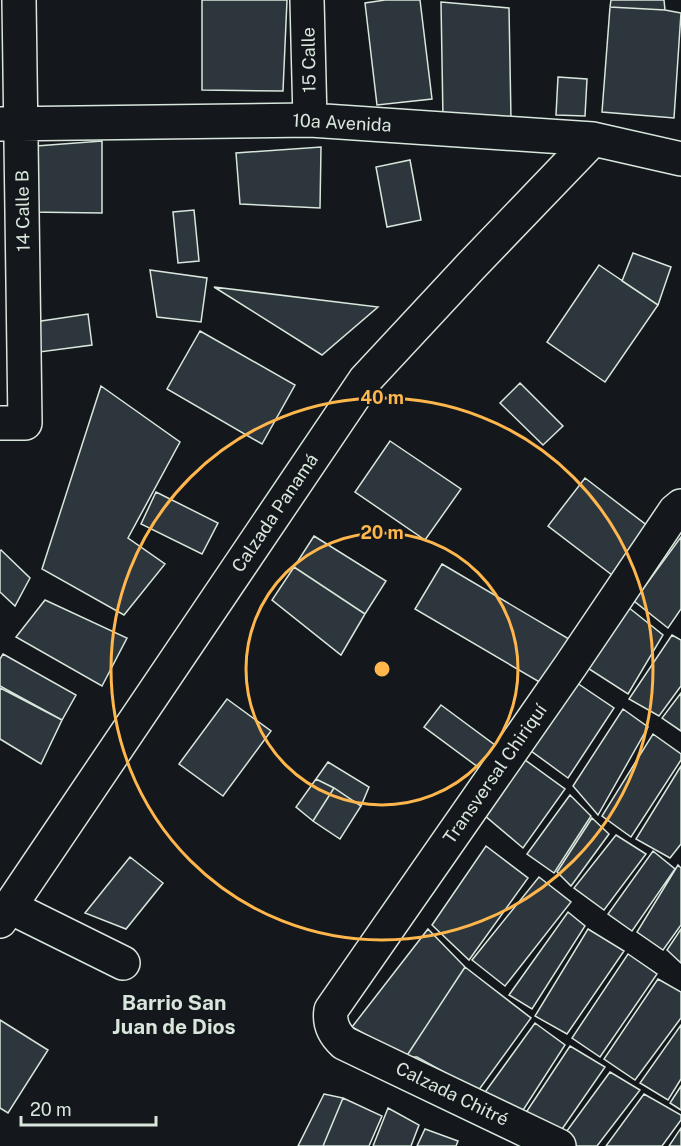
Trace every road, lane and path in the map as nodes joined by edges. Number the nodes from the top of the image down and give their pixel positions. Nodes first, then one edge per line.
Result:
1 (19, 0) edge
2 (307, 0) edge
3 (310, 120) junction
4 (11, 124) edge
5 (592, 139) junction
6 (681, 159) edge
7 (12, 423) edge
8 (681, 506) edge
9 (5, 914) edge
10 (123, 963) dead end
11 (344, 1042) joint
12 (559, 1146) edge

1 - 4 street, 14 Calle B
2 - 3 street, 15 Calle
3 - 4 street, 10a Avenida
3 - 5 street, 10a Avenida
4 - 7 street, 14 Calle B
5 - 6 street, 10a Avenida
5 - 9 street, Calzada Panamá
8 - 11 street, Transversal Chiriquí
9 - 10 street
11 - 12 street, Calzada Chitré

